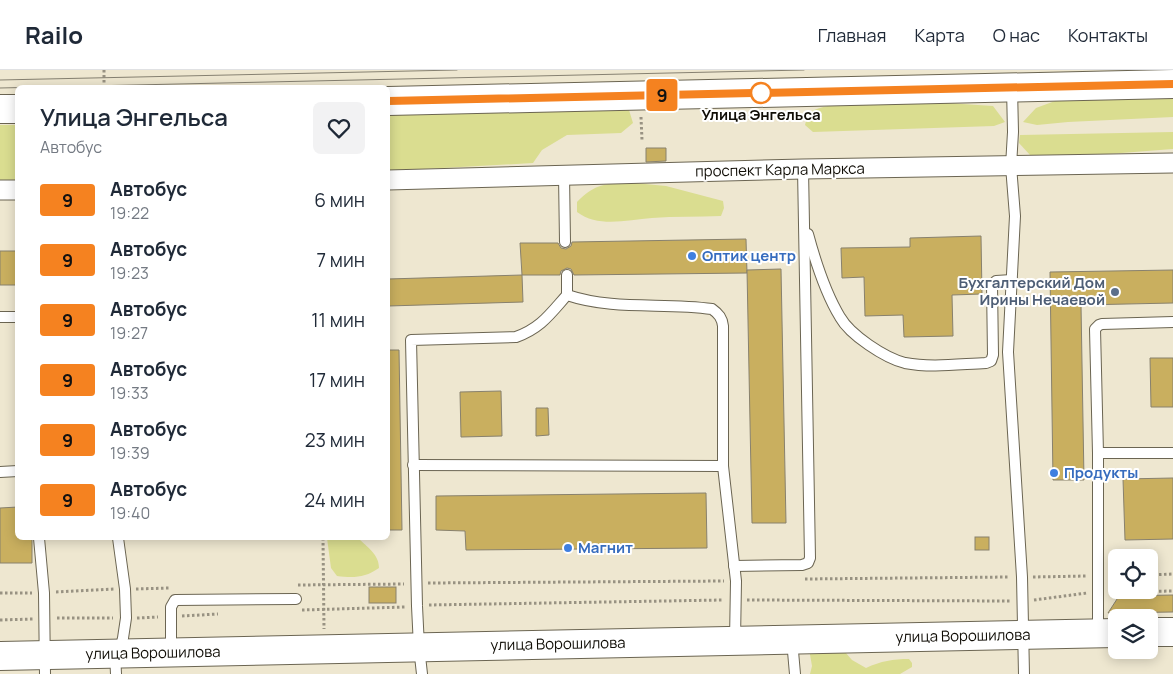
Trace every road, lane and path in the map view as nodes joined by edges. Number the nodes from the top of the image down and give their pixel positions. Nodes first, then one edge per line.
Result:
1 (104, 70) edge
2 (1173, 84) edge
3 (104, 85) edge
4 (1012, 87) junction
5 (390, 101) edge
6 (0, 109) edge
7 (15, 109) edge
8 (641, 109) dead end
9 (642, 140) dead end
10 (1173, 163) edge
11 (1011, 166) junction
12 (803, 169) junction
13 (564, 175) junction
14 (390, 180) edge
15 (0, 190) edge
16 (15, 190) edge
17 (804, 219) junction
18 (565, 242) dead end
19 (567, 275) dead end
20 (1012, 280) junction
21 (568, 295) junction
22 (0, 317) edge
23 (15, 317) edge
24 (1173, 322) edge
25 (1173, 452) edge
26 (1098, 453) junction
27 (413, 465) junction
28 (723, 466) junction
29 (0, 472) edge
30 (15, 472) edge
31 (39, 540) edge
32 (118, 540) edge
33 (323, 540) edge
34 (734, 566) junction
35 (1173, 574) edge
36 (1158, 575) edge
37 (1097, 576) junction
38 (1022, 577) junction
39 (800, 579) dead end
40 (736, 581) junction
41 (416, 583) junction
42 (323, 585) junction
43 (294, 586) dead end
44 (174, 588) dead end
45 (124, 589) junction
46 (1173, 591) edge
47 (1098, 592) junction
48 (0, 593) edge
49 (44, 593) junction
50 (296, 599) dead end
51 (735, 600) junction
52 (1022, 601) junction
53 (417, 606) junction
54 (324, 608) junction
55 (296, 610) dead end
56 (219, 614) dead end
57 (171, 617) junction
58 (44, 618) junction
59 (126, 618) junction
60 (0, 620) edge
61 (1158, 632) edge
62 (1173, 632) edge
63 (1107, 633) edge
64 (1024, 635) junction
65 (792, 640) junction
66 (736, 641) junction
67 (419, 647) junction
68 (324, 649) junction
69 (171, 652) junction
70 (0, 656) edge
71 (45, 664) edge
72 (115, 664) edge
73 (422, 674) edge
74 (795, 674) edge
75 (1024, 674) edge

1 - 3 path
2 - 4 main road
4 - 5 main road
4 - 11 lane
6 - 7 main road
8 - 9 path
10 - 11 street, проспект Карла Маркса
11 - 12 street, проспект Карла Маркса
11 - 20 lane
12 - 13 street, проспект Карла Маркса
12 - 17 lane
13 - 14 street, проспект Карла Маркса
13 - 18 lane
15 - 16 street
17 - 20 lane
17 - 34 lane
19 - 21 lane
20 - 38 lane
21 - 27 lane
21 - 28 lane
22 - 23 lane
24 - 26 lane
25 - 26 lane
26 - 37 lane
27 - 28 lane
27 - 41 lane
28 - 34 lane
29 - 30 lane
31 - 49 lane
32 - 45 lane
33 - 42 path
34 - 40 lane
35 - 36 path
37 - 38 path
37 - 47 lane
38 - 39 path
38 - 52 lane
40 - 41 path
40 - 51 lane
41 - 42 path
41 - 53 lane
42 - 43 path
42 - 54 path
44 - 45 path
45 - 49 path
45 - 59 lane
46 - 47 path
47 - 52 path
47 - 63 lane
48 - 49 path
49 - 58 lane
50 - 57 lane
51 - 52 path
51 - 53 path
51 - 66 lane
52 - 64 lane
53 - 54 path
53 - 67 lane
54 - 55 path
54 - 68 path
56 - 57 path
57 - 59 path
57 - 69 lane
58 - 59 path
58 - 60 path
58 - 71 lane
59 - 72 lane
61 - 62 main road
63 - 64 main road, улица Ворошилова
64 - 65 main road, улица Ворошилова
64 - 75 lane
65 - 66 main road, улица Ворошилова
65 - 74 lane
66 - 67 main road, улица Ворошилова
67 - 68 main road, улица Ворошилова
67 - 73 lane
68 - 69 main road, улица Ворошилова
69 - 72 main road, улица Ворошилова
70 - 71 main road, улица Ворошилова
71 - 72 main road, улица Ворошилова

